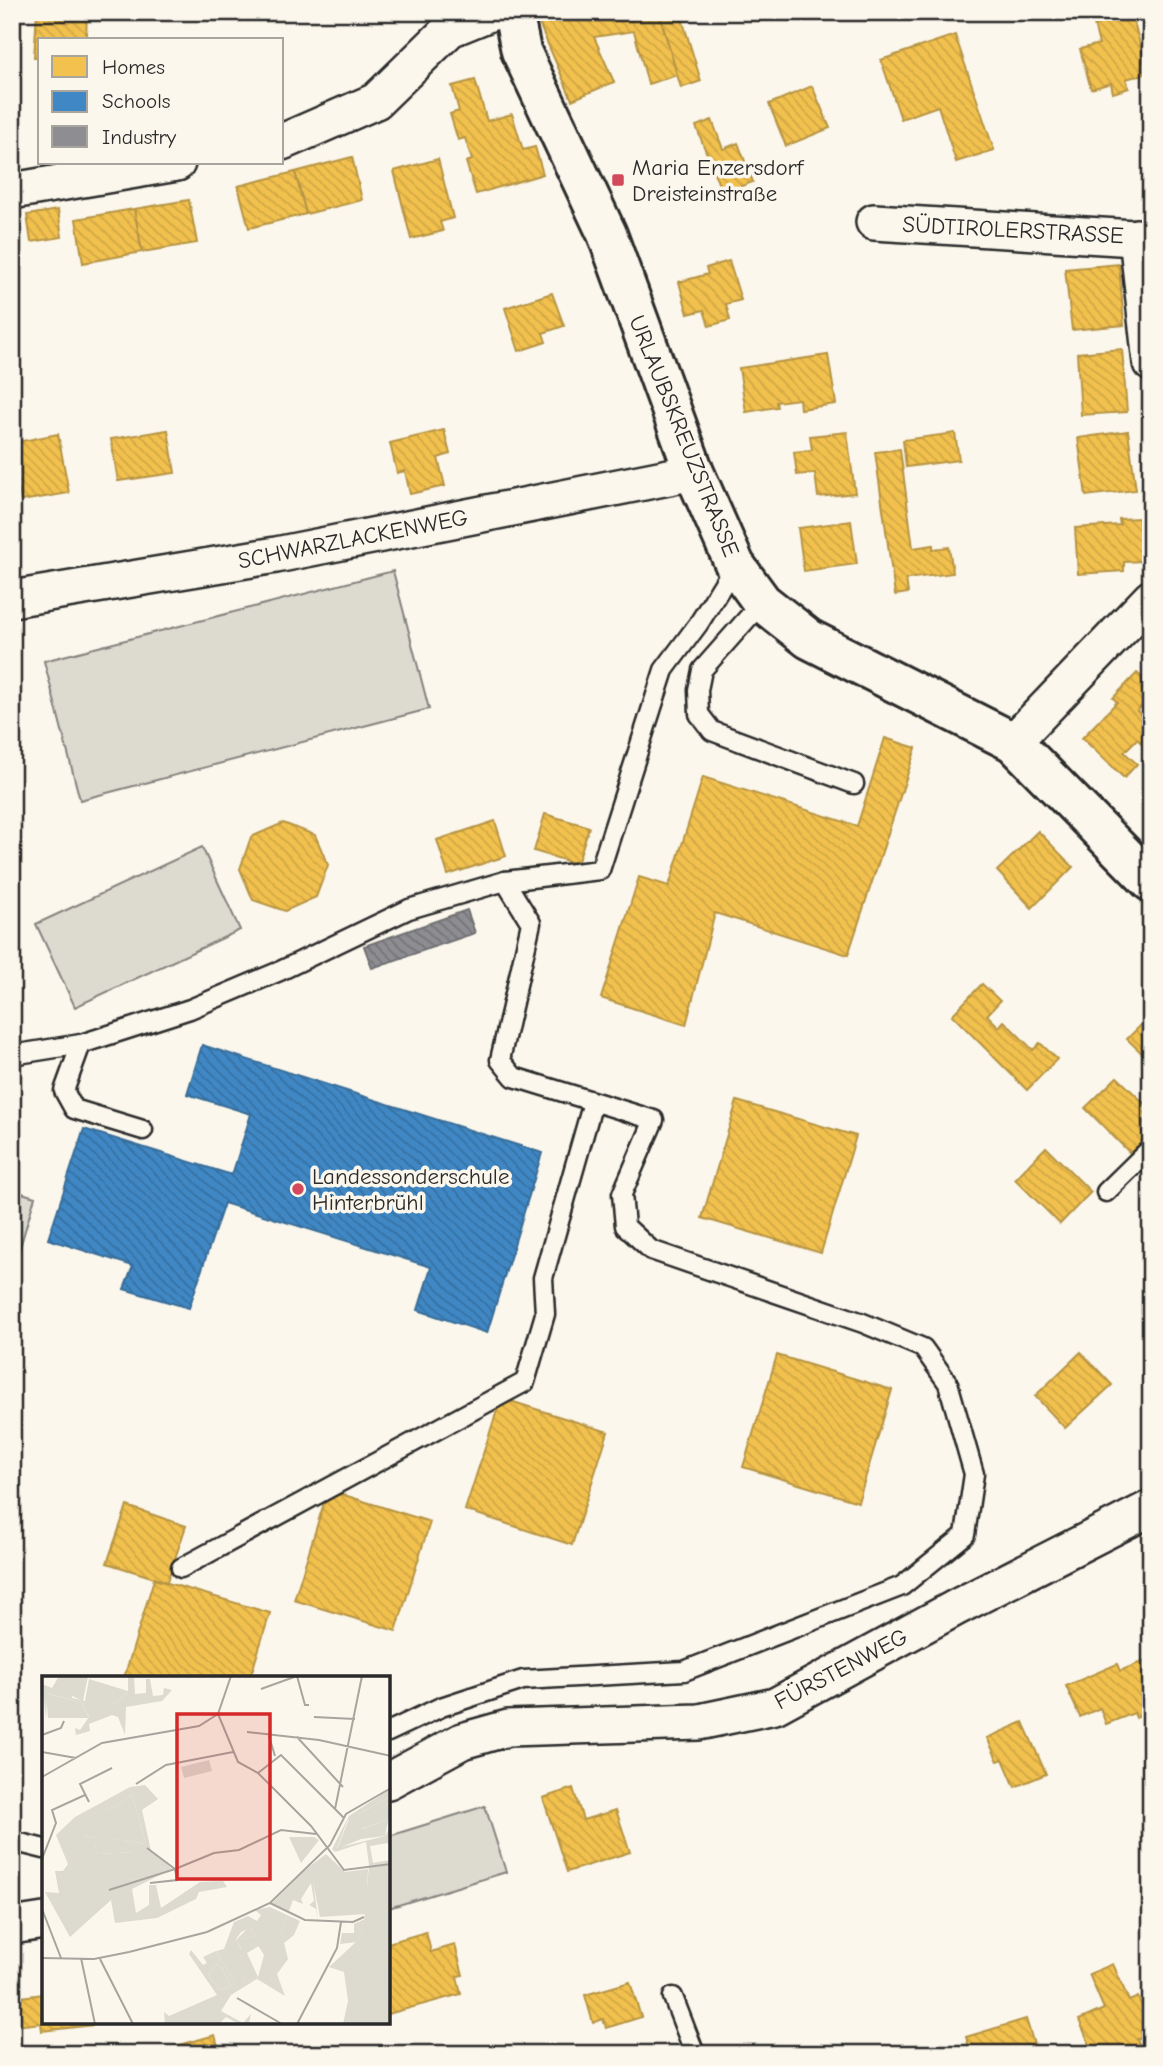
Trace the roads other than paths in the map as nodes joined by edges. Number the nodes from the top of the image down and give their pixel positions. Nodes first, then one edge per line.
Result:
1 (492, 12) edge
2 (513, 12) edge
3 (284, 141) edge
4 (171, 164) edge
5 (12, 191) edge
6 (874, 222) dead end
7 (1144, 238) edge
8 (1151, 363) edge
9 (694, 472) junction
10 (734, 565) junction
11 (1151, 598) edge
12 (12, 599) edge
13 (762, 601) junction
14 (1013, 742) junction
15 (854, 784) dead end
16 (505, 881) junction
17 (1151, 882) edge
18 (80, 1044) junction
19 (12, 1055) edge
20 (593, 1102) junction
21 (143, 1130) dead end
22 (1151, 1148) edge
23 (1106, 1192) dead end
24 (1151, 1508) edge
25 (181, 1567) dead end
26 (390, 1731) edge
27 (390, 1780) edge
28 (12, 1841) edge
29 (42, 1848) edge
30 (42, 1921) edge
31 (12, 1926) edge
32 (673, 1997) dead end
33 (695, 2054) edge

1 - 3 street
2 - 9 street, URLAUBSKREUZSTRASSE
4 - 5 street
6 - 7 street, SÜDTIROLERSTRASSE
7 - 8 street
9 - 10 street, URLAUBSKREUZSTRASSE
9 - 12 street, SCHWARZLACKENWEG
10 - 13 street, URLAUBSKREUZSTRASSE
10 - 16 lane
11 - 14 street
13 - 14 street, URLAUBSKREUZSTRASSE
13 - 15 lane
14 - 17 street, URLAUBSKREUZSTRASSE
16 - 18 lane
16 - 20 lane
18 - 19 lane
18 - 21 lane
20 - 25 lane
20 - 26 lane
22 - 23 lane
24 - 27 street, FÜRSTENWEG
28 - 29 lane
30 - 31 street
32 - 33 lane

